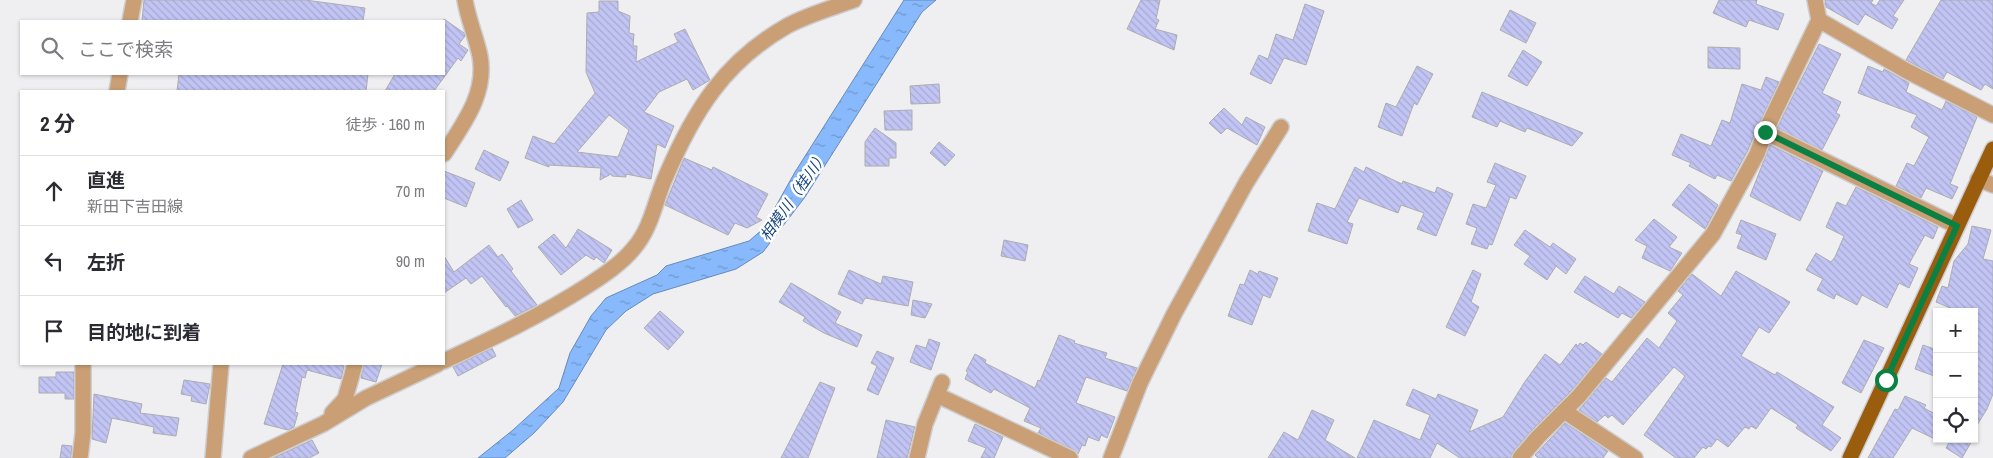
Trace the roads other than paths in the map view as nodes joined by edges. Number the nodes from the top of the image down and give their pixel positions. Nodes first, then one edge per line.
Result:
1 (134, 0) edge
2 (465, 0) edge
3 (854, 0) edge
4 (1815, 0) edge
5 (130, 20) edge
6 (1818, 20) junction
7 (120, 75) edge
8 (117, 90) edge
9 (1993, 115) edge
10 (1281, 128) dead end
11 (1765, 132) junction
12 (1993, 149) edge
13 (445, 152) edge
14 (1978, 179) junction
15 (1993, 185) edge
16 (1957, 226) junction
17 (445, 361) edge
18 (83, 365) edge
19 (221, 365) edge
20 (355, 365) edge
21 (436, 365) edge
22 (1564, 411) junction
23 (323, 424) junction
24 (80, 458) edge
25 (213, 458) edge
26 (251, 458) edge
27 (917, 458) edge
28 (1070, 458) edge
29 (1111, 458) edge
30 (1520, 458) edge
31 (1635, 458) edge
32 (1850, 458) edge

1 - 5 street
2 - 13 street
3 - 17 street
4 - 6 street
6 - 9 street
6 - 11 street
7 - 8 street
10 - 29 street
11 - 16 street
11 - 22 street
12 - 14 main road
14 - 15 street
14 - 16 main road
16 - 32 main road
18 - 24 street
19 - 25 street
20 - 23 street
21 - 23 street
22 - 30 street
22 - 31 street
23 - 26 street
27 - 28 street

